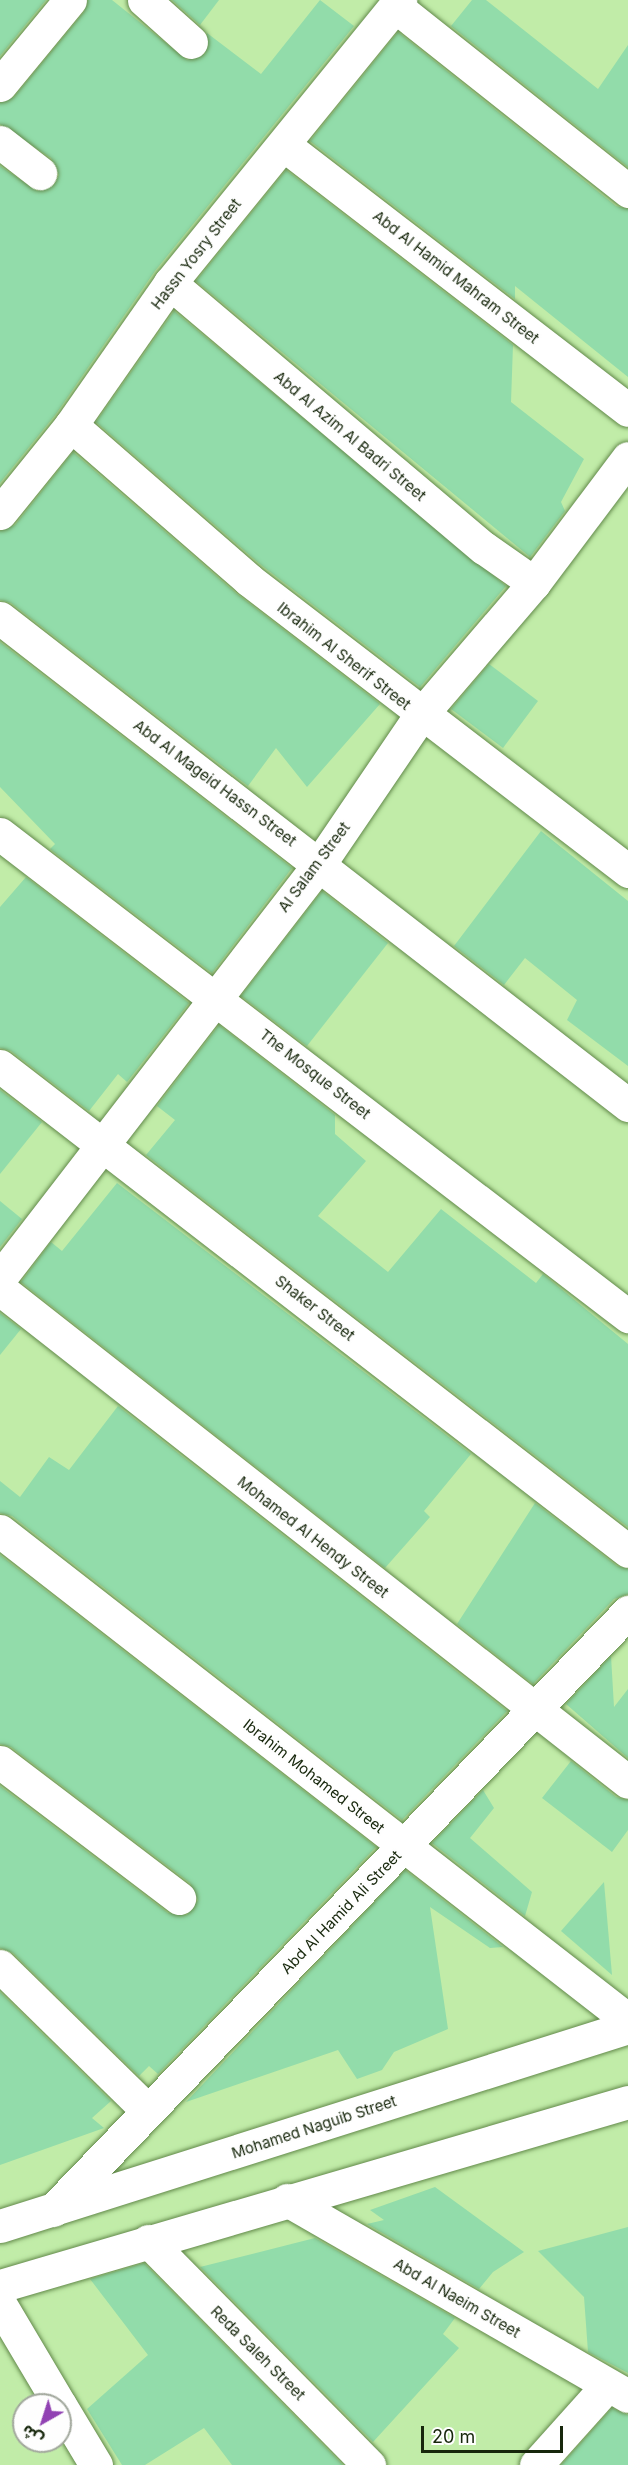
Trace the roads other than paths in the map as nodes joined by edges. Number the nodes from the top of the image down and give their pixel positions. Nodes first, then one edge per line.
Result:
1 (70, 0) edge
2 (144, 0) edge
3 (397, 3) edge
4 (191, 42) dead end
5 (0, 85) edge
6 (0, 142) edge
7 (284, 145) junction
8 (40, 173) dead end
9 (628, 191) edge
10 (170, 284) junction
11 (628, 410) edge
12 (71, 425) junction
13 (628, 458) edge
14 (0, 513) edge
15 (534, 583) junction
16 (0, 618) edge
17 (420, 716) junction
18 (0, 834) edge
19 (320, 863) junction
20 (628, 871) edge
21 (214, 997) junction
22 (0, 1066) edge
23 (628, 1105) edge
24 (103, 1144) junction
25 (0, 1278) edge
26 (0, 1290) edge
27 (628, 1316) edge
28 (0, 1531) edge
29 (628, 1551) edge
30 (628, 1612) edge
31 (533, 1710) junction
32 (0, 1762) edge
33 (628, 1782) edge
34 (404, 1846) junction
35 (179, 1898) dead end
36 (0, 1966) edge
37 (628, 2020) edge
38 (628, 2027) edge
39 (628, 2102) edge
40 (148, 2111) junction
41 (287, 2200) junction
42 (53, 2210) junction
43 (0, 2226) edge
44 (148, 2241) junction
45 (1, 2288) edge
46 (618, 2391) edge
47 (54, 2393) edge
48 (72, 2425) edge
49 (96, 2465) edge
50 (369, 2465) edge
51 (536, 2465) edge

1 - 5 street
2 - 4 street
3 - 7 street, Hassn Yosry Street
3 - 9 street
6 - 8 street
7 - 10 street, Hassn Yosry Street
7 - 11 street, Abd Al Hamid Mahram Street
10 - 12 street, Hassn Yosry Street
10 - 15 street, Abd Al Azim Al Badri Street
12 - 14 street, Hassn Yosry Street
12 - 17 street, Ibrahim Al Sherif Street
13 - 15 street, Al Salam Street
15 - 17 street, Al Salam Street
16 - 19 street, Abd Al Mageid Hassn Street
17 - 19 street, Al Salam Street
17 - 20 street, Ibrahim Al Sherif Street
18 - 21 street, The Mosque Street
19 - 21 street, Al Salam Street
19 - 23 street, Abd Al Mageid Hassn Street
21 - 24 street, Al Salam Street
21 - 27 street, The Mosque Street
22 - 24 street, Shaker Street
24 - 25 street, Al Salam Street
24 - 29 street, Shaker Street
26 - 31 street, Mohamed Al Hendy Street
28 - 34 street, Ibrahim Mohamed Street
30 - 31 street, Abd Al Hamid Ali Street
31 - 33 street, Mohamed Al Hendy Street
31 - 34 street, Abd Al Hamid Ali Street
32 - 35 street
34 - 37 street, Ibrahim Mohamed Street
34 - 40 street, Abd Al Hamid Ali Street
36 - 40 street
38 - 42 street, Mohamed Naguib Street
39 - 41 street
40 - 42 street, Abd Al Hamid Ali Street
41 - 44 street
41 - 46 street, Abd Al Naeim Street
42 - 43 street, Mohamed Naguib Street
44 - 45 street
44 - 50 street, Reda Saleh Street
45 - 47 street
46 - 51 street
48 - 49 street

